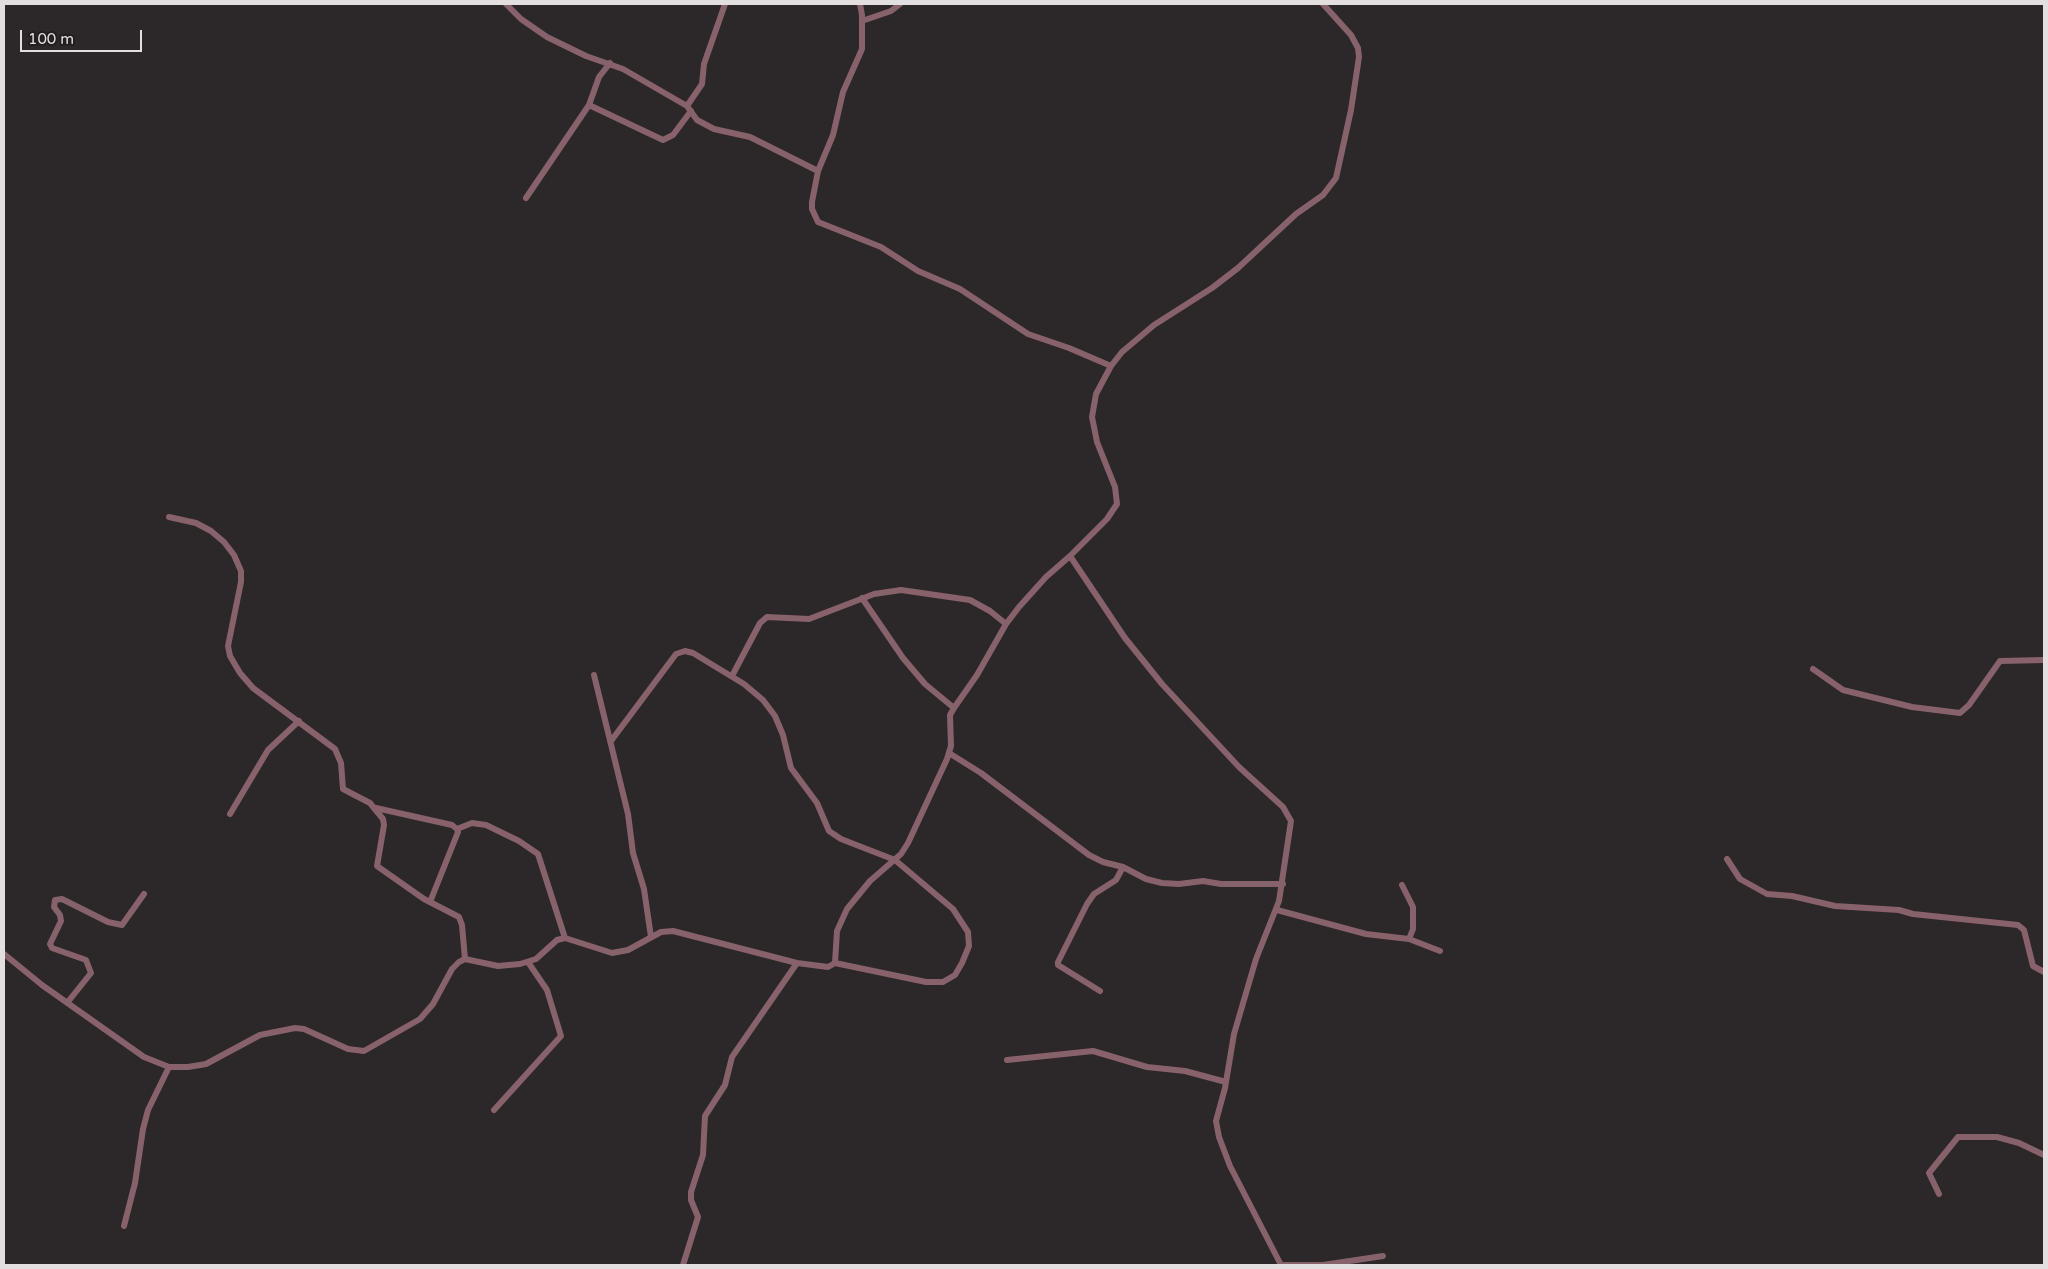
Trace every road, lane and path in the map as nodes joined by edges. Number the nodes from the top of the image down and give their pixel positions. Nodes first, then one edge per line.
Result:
1 (506, 4) edge
2 (725, 4) edge
3 (860, 4) edge
4 (900, 4) edge
5 (1323, 4) edge
6 (862, 20) junction
7 (610, 63) junction
8 (589, 106) junction
9 (689, 108) junction
10 (818, 171) junction
11 (526, 198) dead end
12 (1111, 366) junction
13 (169, 517) dead end
14 (1070, 556) junction
15 (862, 598) junction
16 (1006, 624) junction
17 (2044, 660) edge
18 (1813, 669) dead end
19 (594, 675) dead end
20 (732, 676) junction
21 (954, 708) junction
22 (299, 721) junction
23 (611, 741) junction
24 (949, 753) junction
25 (376, 808) junction
26 (230, 814) dead end
27 (457, 829) junction
28 (1727, 859) dead end
29 (895, 860) junction
30 (1123, 867) junction
31 (1283, 884) junction
32 (1402, 885) dead end
33 (144, 894) dead end
34 (430, 902) junction
35 (1277, 910) junction
36 (651, 937) junction
37 (565, 938) junction
38 (1409, 939) junction
39 (1440, 951) dead end
40 (4, 954) edge
41 (465, 960) junction
42 (528, 962) junction
43 (796, 963) junction
44 (835, 963) junction
45 (2044, 972) edge
46 (1100, 992) dead end
47 (68, 1004) junction
48 (1007, 1060) dead end
49 (169, 1067) junction
50 (1226, 1082) junction
51 (494, 1110) dead end
52 (2044, 1155) edge
53 (1939, 1194) dead end
54 (124, 1226) dead end
55 (1383, 1256) dead end
56 (683, 1265) edge
57 (1281, 1265) edge

1 - 7 street
2 - 9 street
3 - 6 street
4 - 6 street
5 - 12 street
6 - 10 street
7 - 8 street
7 - 9 street
8 - 9 street
8 - 11 street
9 - 10 street
10 - 12 street
12 - 14 street
13 - 22 street
14 - 16 street
14 - 31 street
15 - 16 street
15 - 20 street
15 - 21 street
16 - 21 street
17 - 18 street
19 - 23 street
20 - 23 street
20 - 29 street
21 - 24 street
22 - 25 street
22 - 26 street
23 - 36 street
24 - 29 street
24 - 30 street
25 - 27 street
25 - 34 street
27 - 34 street
27 - 37 street
28 - 45 street
29 - 44 street
29 - 44 street
30 - 31 street
30 - 46 street
31 - 35 street
32 - 38 street
33 - 47 street
34 - 41 street
35 - 38 street
35 - 50 street
36 - 37 street
36 - 43 street
37 - 42 street
38 - 39 street
40 - 47 street
41 - 42 street
41 - 49 street
42 - 51 street
43 - 44 street
43 - 56 street
47 - 49 street
48 - 50 street
49 - 54 street
50 - 57 street
52 - 53 street
55 - 57 street

